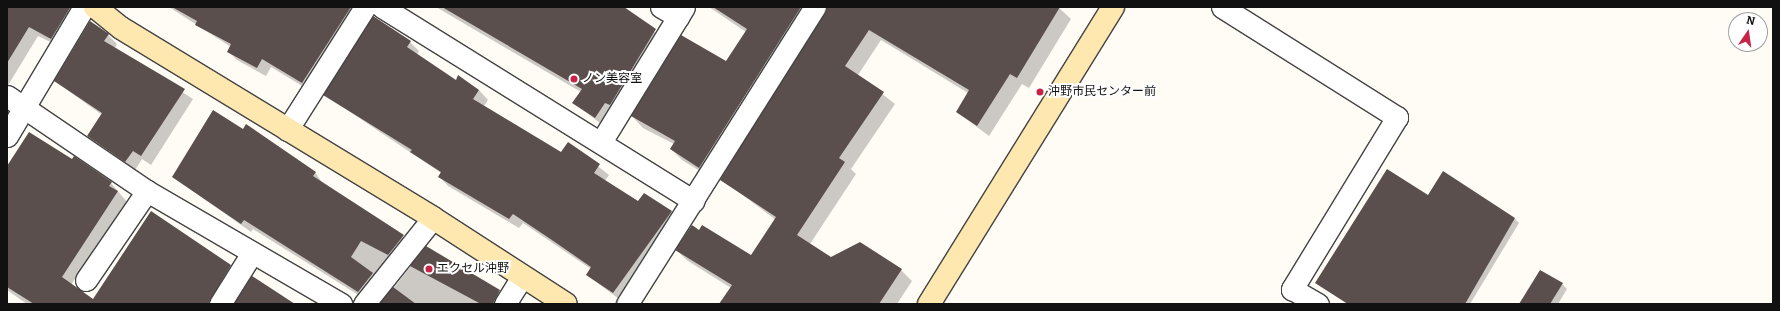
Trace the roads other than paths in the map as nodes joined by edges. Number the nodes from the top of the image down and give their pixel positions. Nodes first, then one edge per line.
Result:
1 (84, 7) edge
2 (95, 7) edge
3 (365, 7) edge
4 (382, 7) edge
5 (815, 7) edge
6 (1113, 7) edge
7 (1222, 7) edge
8 (674, 10) edge
9 (16, 101) edge
10 (287, 130) junction
11 (7, 136) edge
12 (601, 142) junction
13 (147, 191) junction
14 (694, 201) junction
15 (433, 218) junction
16 (252, 253) junction
17 (522, 278) junction
18 (86, 280) dead end
19 (220, 304) edge
20 (342, 304) edge
21 (364, 304) edge
22 (505, 304) edge
23 (566, 304) edge
24 (627, 304) edge
25 (929, 304) edge
26 (1318, 304) edge

1 - 9 street
2 - 10 street
3 - 10 street
4 - 12 street
5 - 14 street
6 - 25 street
7 - 26 street
8 - 12 street
9 - 11 street
9 - 13 street
10 - 15 street
12 - 14 street
13 - 16 street
13 - 18 street
14 - 24 street
15 - 17 street
15 - 21 street
16 - 19 street
16 - 20 street
17 - 22 street
17 - 23 street

